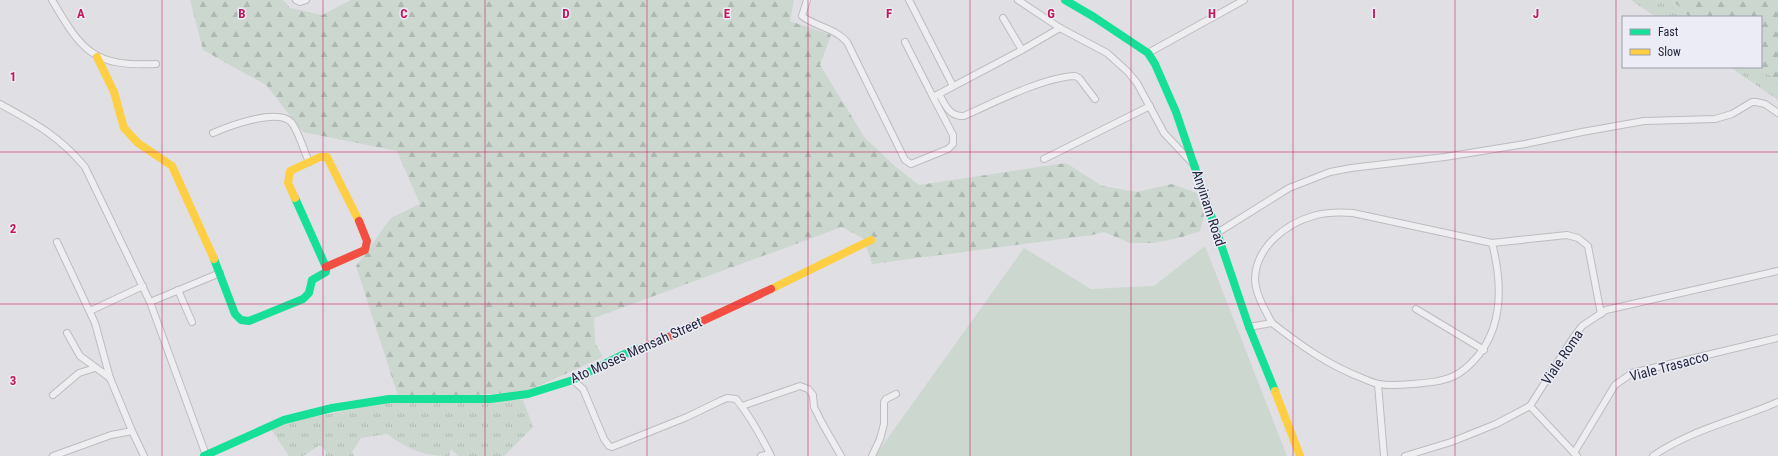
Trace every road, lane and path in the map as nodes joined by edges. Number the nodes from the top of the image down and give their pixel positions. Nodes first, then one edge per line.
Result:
1 (52, 0) edge
2 (296, 0) edge
3 (306, 0) edge
4 (807, 0) edge
5 (909, 0) edge
6 (1018, 0) edge
7 (1065, 0) edge
8 (1244, 0) edge
9 (1003, 18) dead end
10 (1060, 28) junction
11 (905, 42) dead end
12 (1022, 50) junction
13 (1148, 53) junction
14 (97, 57) junction
15 (156, 64) dead end
16 (953, 86) junction
17 (936, 95) junction
18 (1095, 99) dead end
19 (0, 104) edge
20 (1150, 106) junction
21 (1778, 113) edge
22 (213, 133) dead end
23 (1044, 160) dead end
24 (309, 162) junction
25 (1196, 168) junction
26 (1217, 233) junction
27 (871, 240) dead end
28 (58, 242) dead end
29 (1492, 242) junction
30 (326, 267) junction
31 (1778, 271) edge
32 (220, 273) junction
33 (143, 286) junction
34 (178, 290) junction
35 (150, 302) junction
36 (1416, 309) dead end
37 (90, 311) junction
38 (1601, 314) junction
39 (192, 322) dead end
40 (1272, 323) junction
41 (1249, 327) junction
42 (67, 333) dead end
43 (1778, 338) edge
44 (1484, 350) junction
45 (95, 368) junction
46 (110, 378) junction
47 (573, 380) junction
48 (1378, 384) junction
49 (896, 394) dead end
50 (53, 395) dead end
51 (1778, 402) edge
52 (742, 406) junction
53 (1530, 406) junction
54 (132, 431) junction
55 (1575, 454) edge
56 (205, 455) edge
57 (771, 455) edge
58 (53, 456) edge
59 (144, 456) edge
60 (761, 456) edge
61 (841, 456) edge
62 (872, 456) edge
63 (1300, 456) edge
64 (1384, 456) edge
65 (1405, 456) edge
66 (1653, 456) edge

1 - 14 street
2 - 3 street
4 - 17 street
5 - 16 street
6 - 10 street
7 - 13 street, Anyinam Road
8 - 13 street
9 - 12 street
10 - 12 street
10 - 20 street
11 - 17 street
12 - 16 street
13 - 25 street, Anyinam Road
14 - 15 street
14 - 32 street
16 - 17 street
17 - 18 street
19 - 33 street
20 - 23 street
20 - 25 street
21 - 26 street
22 - 24 street
24 - 30 street
24 - 30 street
25 - 26 street, Anyinam Road
26 - 41 street, Anyinam Road
27 - 47 street, Ato Moses Mensah Street
28 - 37 street
29 - 38 street
29 - 40 street
29 - 44 street
30 - 32 street
31 - 38 street, Viale Roma
32 - 34 street
33 - 35 street
33 - 37 street
34 - 35 street
34 - 39 street
35 - 56 street
36 - 44 street
37 - 46 street
38 - 53 street, Viale Roma
40 - 41 street
40 - 48 street
41 - 63 street, Anyinam Road
42 - 45 street
43 - 55 street, Viale Trasacco
44 - 48 street
45 - 46 street
45 - 50 street
46 - 54 street
47 - 52 street
47 - 56 street, Ato Moses Mensah Street
48 - 64 street
49 - 62 street
51 - 66 street
52 - 57 street
52 - 61 street
53 - 55 street
53 - 65 street, Viale Roma
54 - 58 street
54 - 59 street
57 - 60 street

